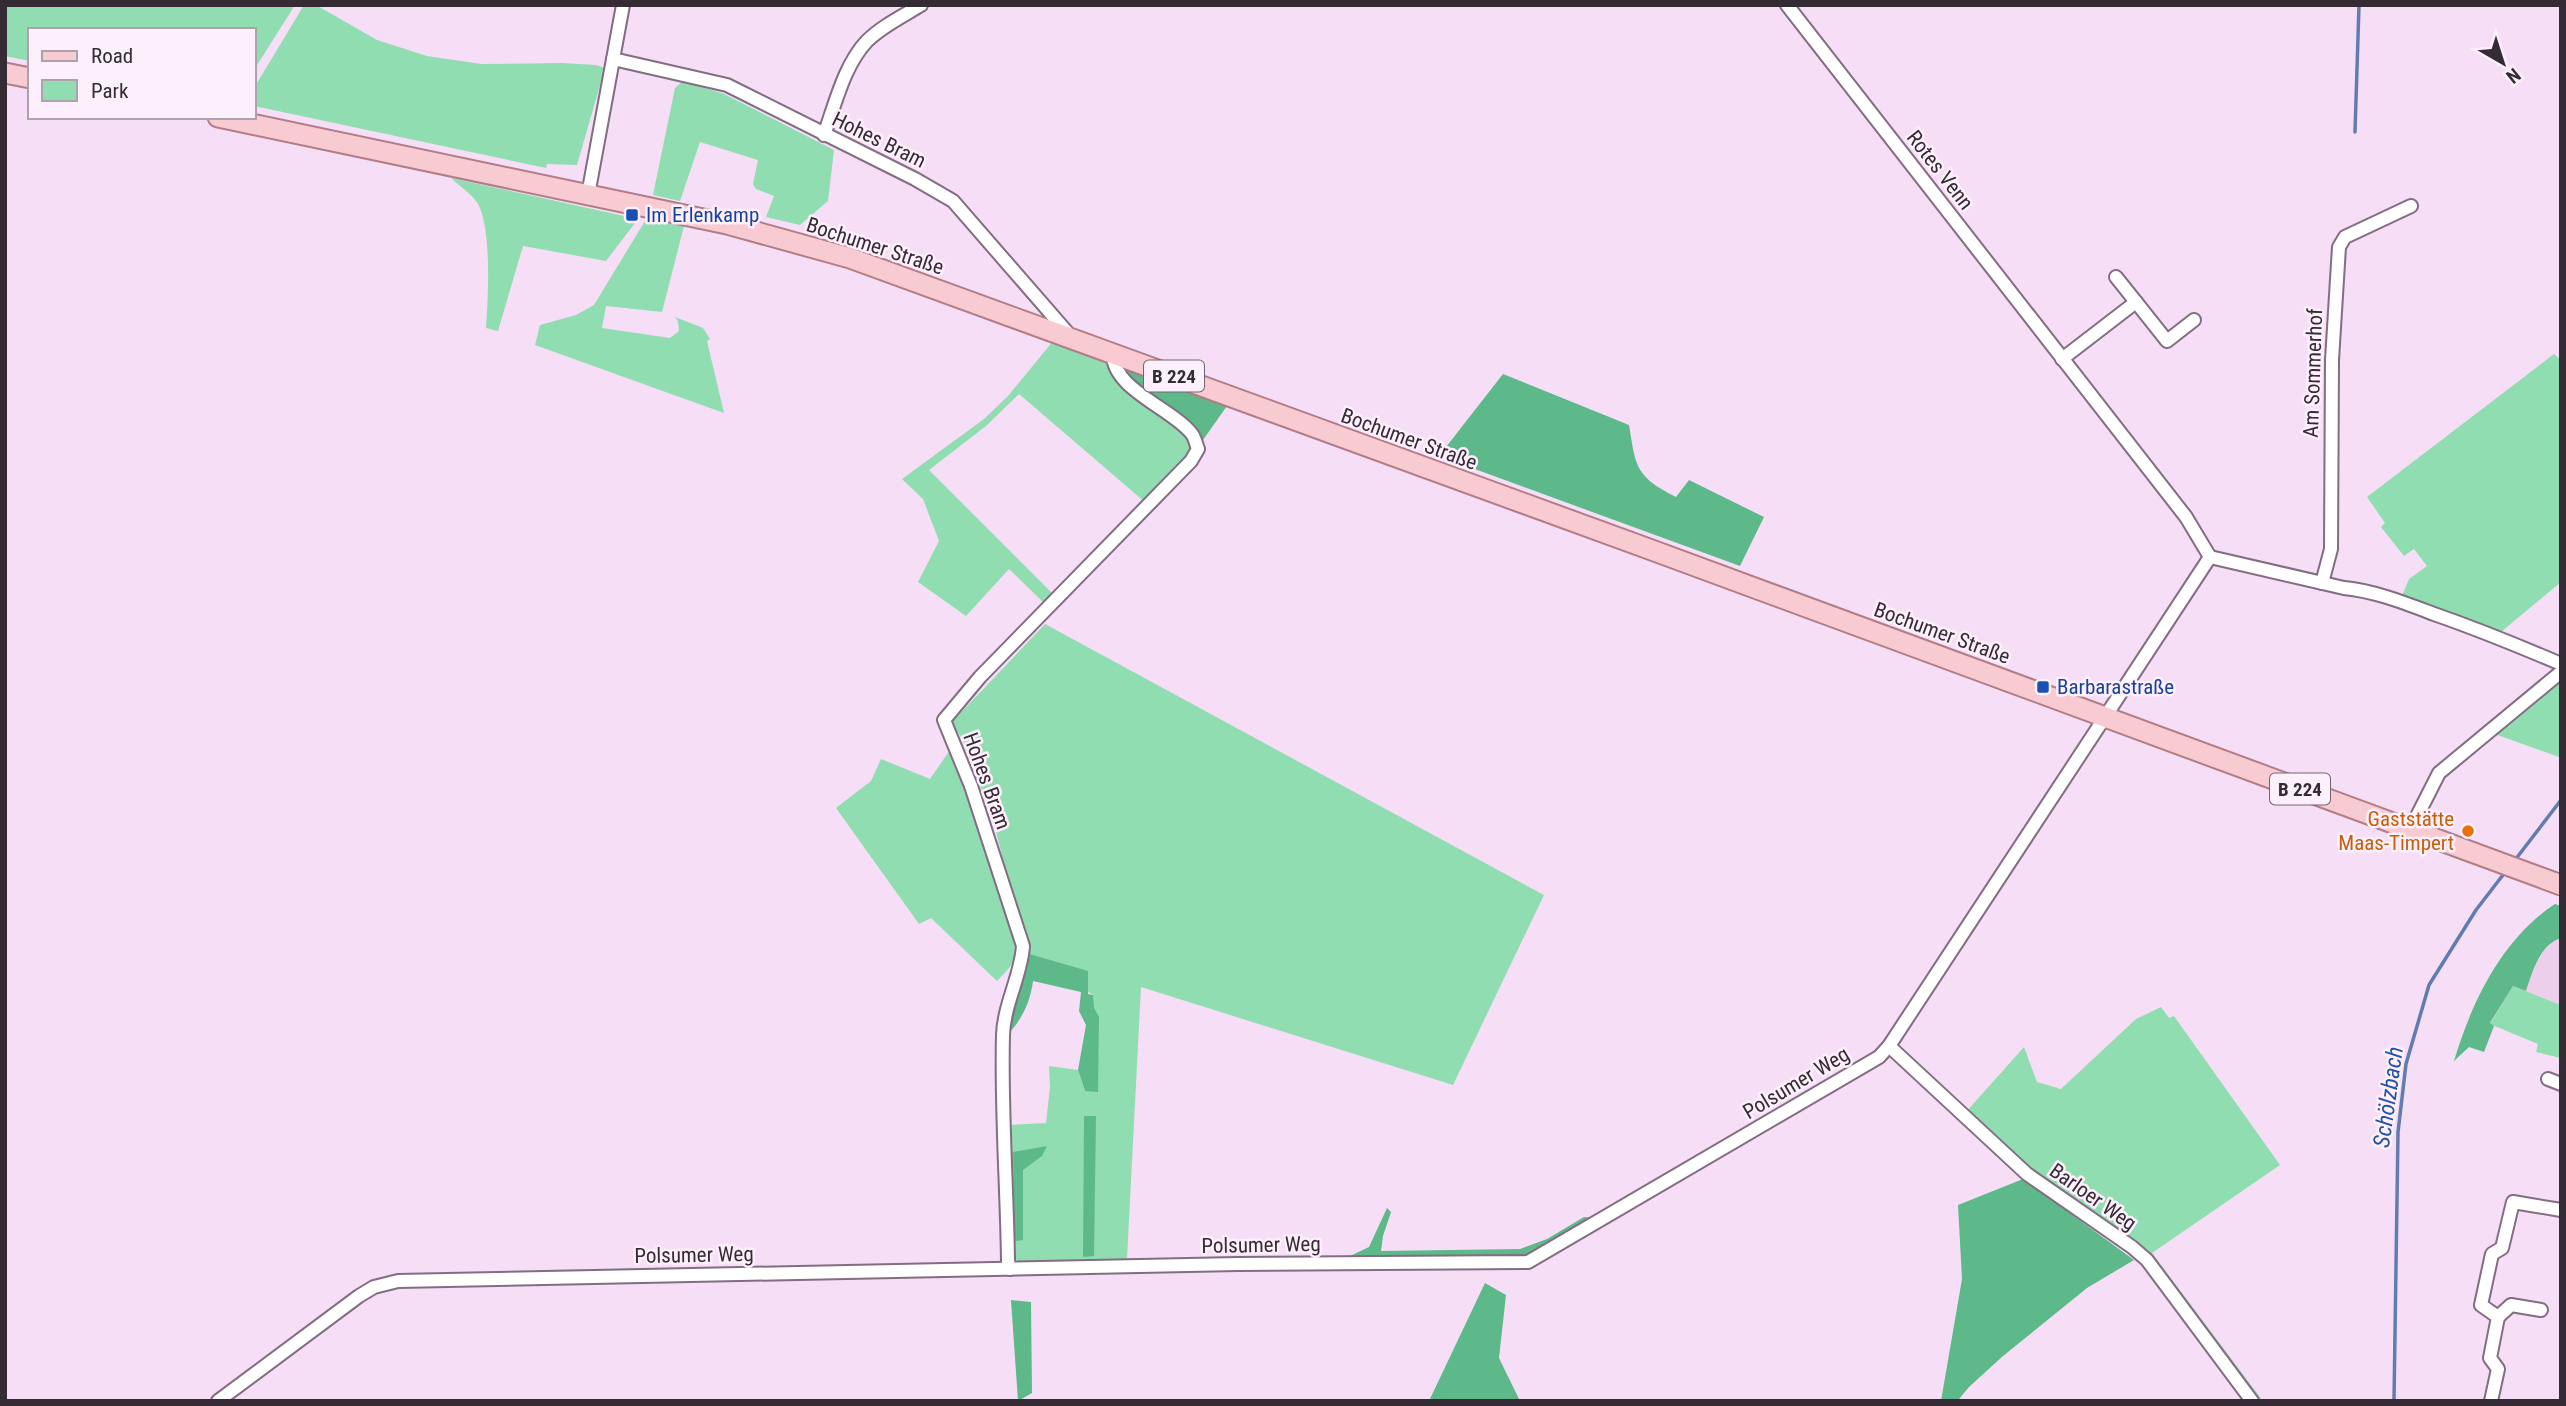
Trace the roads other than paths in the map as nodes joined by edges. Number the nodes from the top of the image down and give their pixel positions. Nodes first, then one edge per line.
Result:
1 (623, 5) edge
2 (921, 5) edge
3 (1787, 5) edge
4 (613, 59) junction
5 (5, 73) edge
6 (28, 78) edge
7 (227, 119) edge
8 (824, 135) junction
9 (588, 195) junction
10 (2410, 206) dead end
11 (2116, 277) dead end
12 (2136, 302) junction
13 (2194, 320) dead end
14 (1073, 339) junction
15 (1113, 354) junction
16 (2062, 359) junction
17 (2210, 557) junction
18 (2322, 583) junction
19 (2561, 664) edge
20 (2561, 673) edge
21 (2106, 717) junction
22 (2410, 830) junction
23 (2561, 885) edge
24 (1889, 1046) junction
25 (2547, 1079) dead end
26 (2561, 1084) edge
27 (2561, 1210) edge
28 (1010, 1269) junction
29 (2541, 1310) dead end
30 (2498, 1317) junction
31 (218, 1401) edge
32 (2252, 1401) edge
33 (2491, 1401) edge

1 - 4 street
2 - 8 street
3 - 16 street, Rotes Venn
4 - 8 street, Hohes Bram
4 - 9 street
5 - 6 main road
7 - 9 main road, Bochumer Straße / B 224
8 - 14 street, Hohes Bram
9 - 14 main road, Bochumer Straße / B 224
10 - 18 street, Am Sommerhof
11 - 12 street
12 - 13 street
12 - 16 street
14 - 15 main road, Bochumer Straße / B 224
15 - 21 main road, Bochumer Straße / B 224
15 - 28 street, Hohes Bram
16 - 17 street, Rotes Venn
17 - 18 street
17 - 21 street
18 - 19 street
20 - 22 street
21 - 22 main road, Bochumer Straße / B 224
21 - 24 street, Polsumer Weg
22 - 23 main road, Bochumer Straße / B 224
24 - 28 street, Polsumer Weg
24 - 32 street, Barloer Weg
25 - 26 street
27 - 30 street
28 - 31 street, Polsumer Weg
29 - 30 street
30 - 33 street

